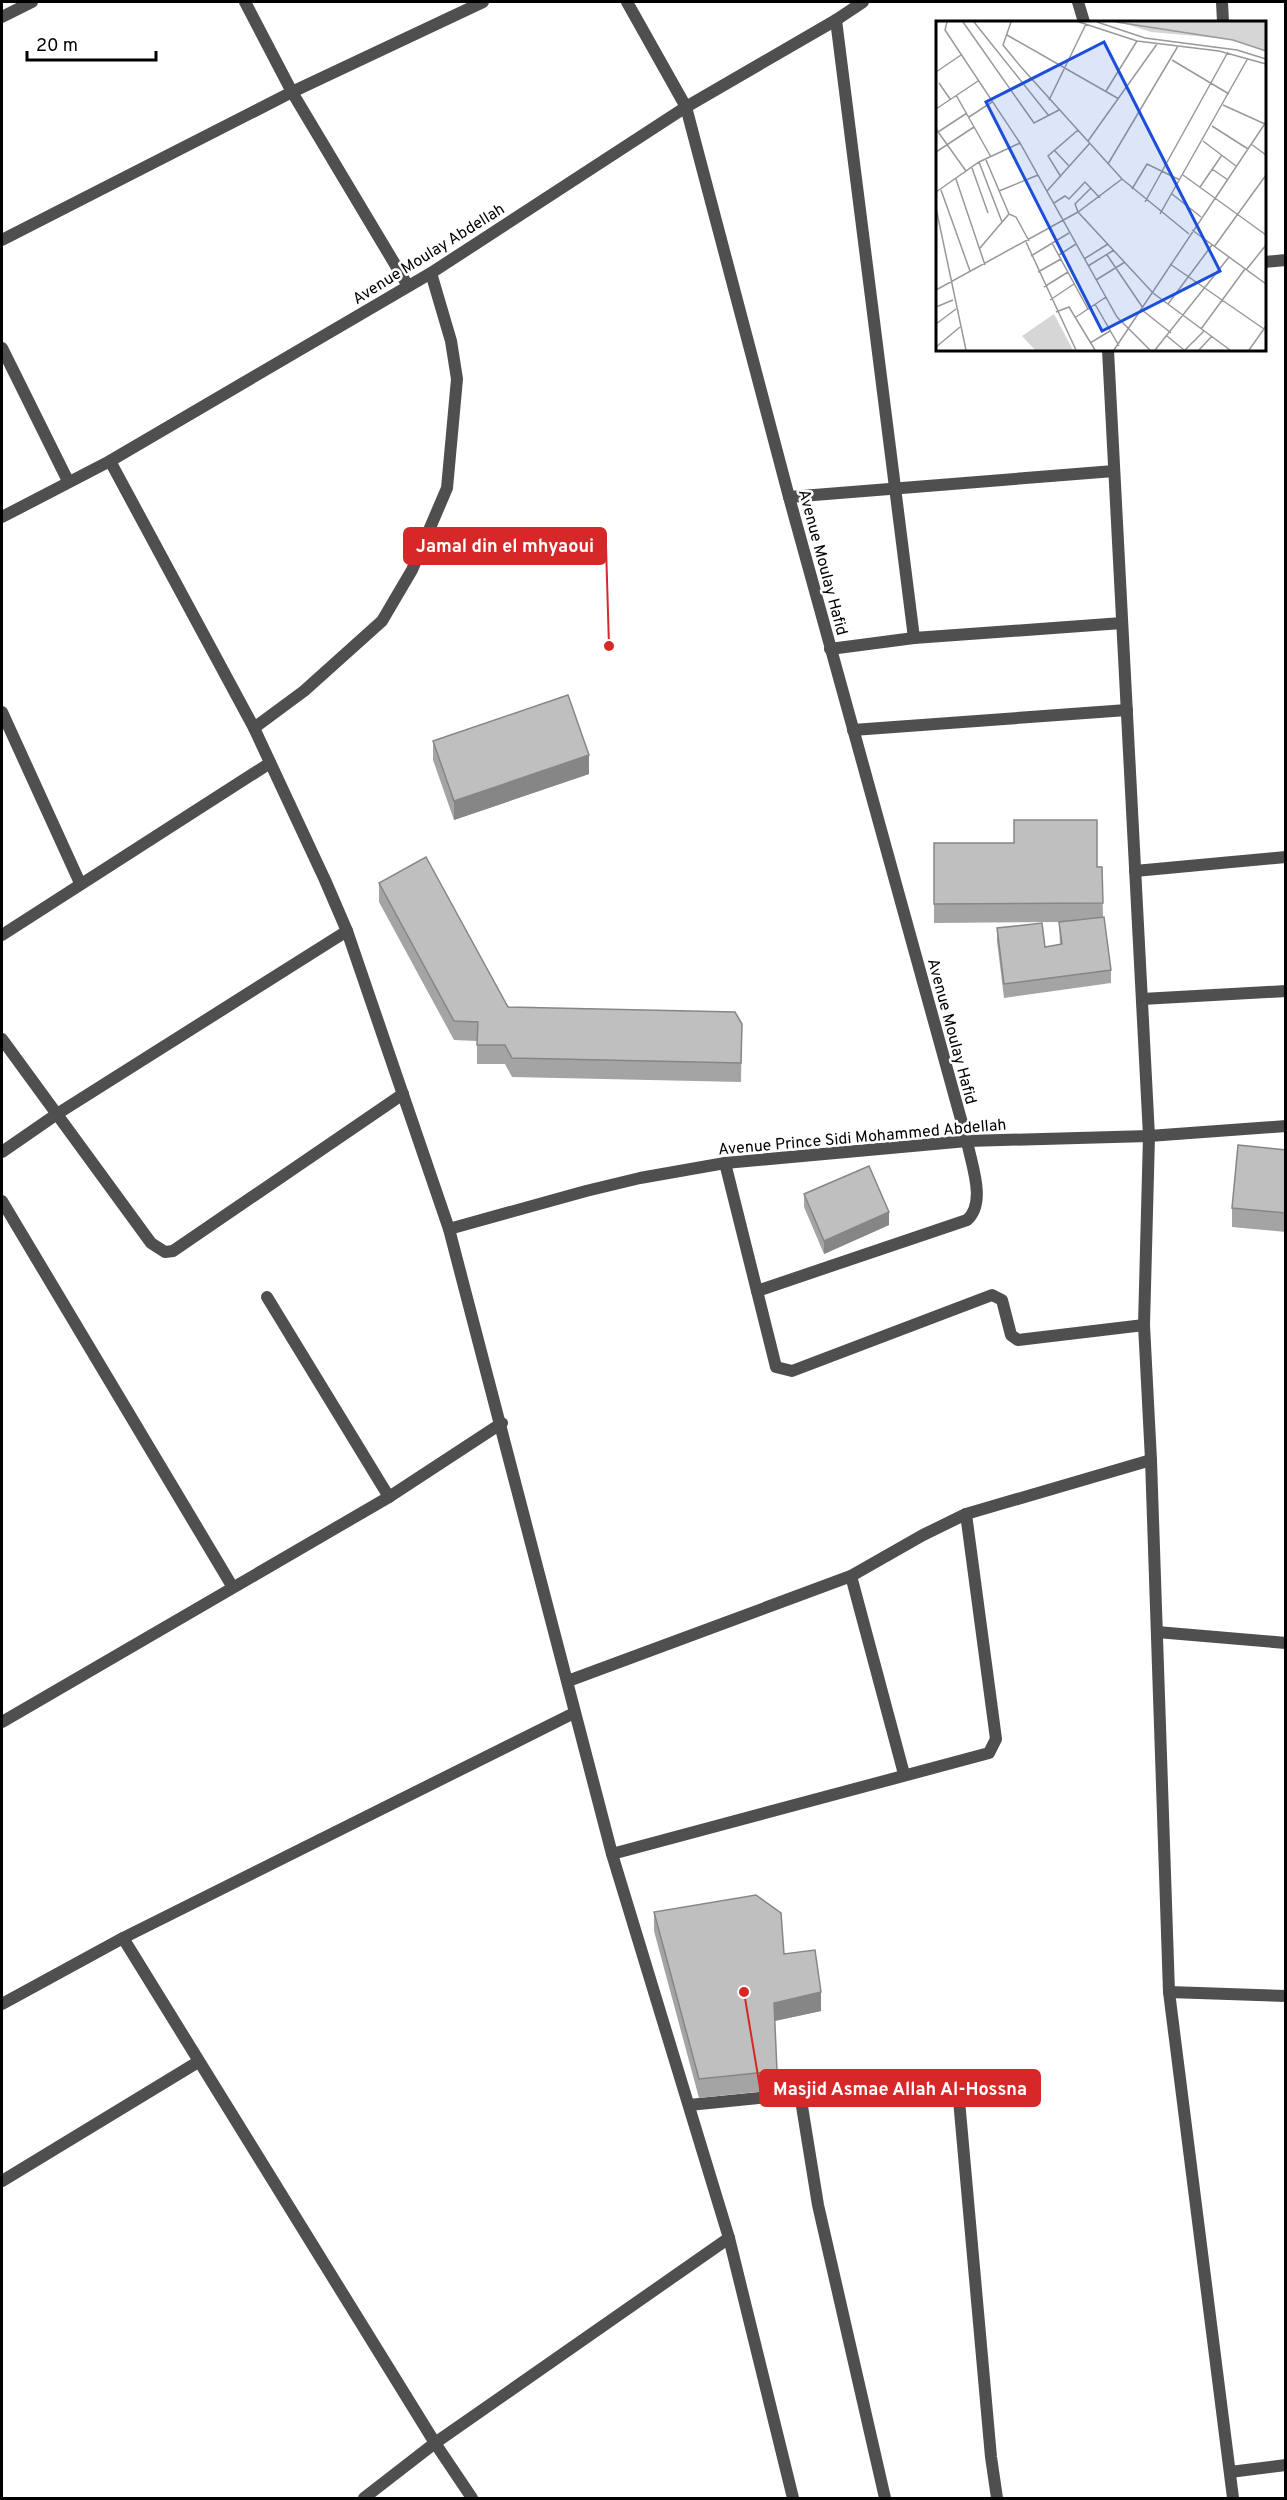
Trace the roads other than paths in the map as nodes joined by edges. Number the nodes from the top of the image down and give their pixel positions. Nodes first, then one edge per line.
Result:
1 (32, 2) edge
2 (245, 2) edge
3 (483, 2) edge
4 (627, 2) edge
5 (1078, 2) edge
6 (1222, 2) edge
7 (857, 3) edge
8 (2, 17) edge
9 (836, 20) junction
10 (1084, 21) edge
11 (1223, 21) edge
12 (292, 92) junction
13 (686, 107) junction
14 (2, 240) edge
15 (1286, 260) edge
16 (1266, 262) edge
17 (431, 273) junction
18 (408, 286) junction
19 (2, 348) edge
20 (1108, 351) edge
21 (110, 461) junction
22 (1114, 471) junction
23 (68, 481) junction
24 (895, 487) junction
25 (789, 497) junction
26 (2, 518) edge
27 (1122, 623) junction
28 (914, 638) junction
29 (830, 649) junction
30 (1127, 710) junction
31 (2, 712) edge
32 (254, 728) junction
33 (853, 730) junction
34 (270, 763) junction
35 (1286, 857) edge
36 (1135, 871) junction
37 (80, 883) junction
38 (346, 932) junction
39 (2, 935) edge
40 (1286, 991) edge
41 (1142, 999) junction
42 (2, 1039) edge
43 (403, 1094) junction
44 (57, 1114) junction
45 (1286, 1126) edge
46 (1149, 1136) junction
47 (967, 1141) junction
48 (2, 1152) edge
49 (725, 1163) junction
50 (2, 1201) edge
51 (449, 1229) junction
52 (757, 1291) junction
53 (267, 1297) dead end
54 (1144, 1325) junction
55 (502, 1423) junction
56 (1151, 1460) junction
57 (389, 1497) junction
58 (966, 1514) junction
59 (851, 1576) junction
60 (232, 1586) junction
61 (1156, 1632) junction
62 (1286, 1643) edge
63 (568, 1681) junction
64 (574, 1713) junction
65 (2, 1722) edge
66 (904, 1774) junction
67 (612, 1854) junction
68 (123, 1938) junction
69 (1169, 1992) junction
70 (1286, 1996) edge
71 (2, 2004) edge
72 (198, 2062) junction
73 (800, 2094) junction
74 (689, 2105) junction
75 (2, 2181) edge
76 (729, 2238) junction
77 (435, 2443) junction
78 (1286, 2465) edge
79 (1230, 2472) junction
80 (364, 2499) edge
81 (472, 2499) edge
82 (793, 2499) edge
83 (885, 2499) edge
84 (997, 2499) edge
85 (1233, 2499) edge

1 - 8 street
2 - 12 street
3 - 12 street
4 - 13 street, Avenue Moulay Hafid
5 - 10 street
6 - 11 street
7 - 9 street, Avenue Moulay Abdellah
9 - 13 street, Avenue Moulay Abdellah
9 - 24 street
12 - 14 street
12 - 18 street
13 - 17 street, Avenue Moulay Abdellah
13 - 25 street, Avenue Moulay Hafid
15 - 16 street
17 - 18 street, Avenue Moulay Abdellah
17 - 32 street
18 - 21 street, Avenue Moulay Abdellah
19 - 23 street
20 - 22 street
21 - 23 street, Avenue Moulay Abdellah
21 - 32 street
22 - 24 street
22 - 27 street
23 - 26 street, Avenue Moulay Abdellah
24 - 25 street
24 - 28 street
25 - 29 street, Avenue Moulay Hafid
27 - 28 street
27 - 30 street
28 - 29 street
29 - 33 street, Avenue Moulay Hafid
30 - 33 street
30 - 36 street
31 - 37 street
32 - 34 street
33 - 47 street, Avenue Moulay Hafid
34 - 37 street
34 - 38 street
35 - 36 street
36 - 41 street
37 - 39 street
38 - 43 street
38 - 44 street
40 - 41 street
41 - 46 street
42 - 44 street
43 - 44 street
43 - 51 street
44 - 48 street
45 - 46 street, Avenue Prince Sidi Mohammed Abdellah
46 - 47 street, Avenue Prince Sidi Mohammed Abdellah
46 - 54 street
47 - 49 street, Avenue Prince Sidi Mohammed Abdellah
47 - 52 street, Avenue Moulay Hafid
49 - 51 street, Avenue Prince Sidi Mohammed Abdellah
49 - 52 street
50 - 60 street
51 - 55 street
52 - 54 street
53 - 57 street
54 - 56 street
55 - 57 street
55 - 63 street
56 - 58 street
56 - 61 street
57 - 60 street
58 - 59 street
58 - 66 street
59 - 63 street
59 - 66 street
60 - 65 street
61 - 62 street
61 - 69 street
63 - 64 street
64 - 67 street
64 - 68 street
66 - 67 street
67 - 74 street
68 - 71 street
68 - 72 street
69 - 70 street
69 - 79 street
72 - 75 street
72 - 77 street
73 - 74 street
73 - 83 street
73 - 84 street
74 - 76 street
76 - 77 street
76 - 82 street
77 - 80 street
77 - 81 street
78 - 79 street
79 - 85 street

